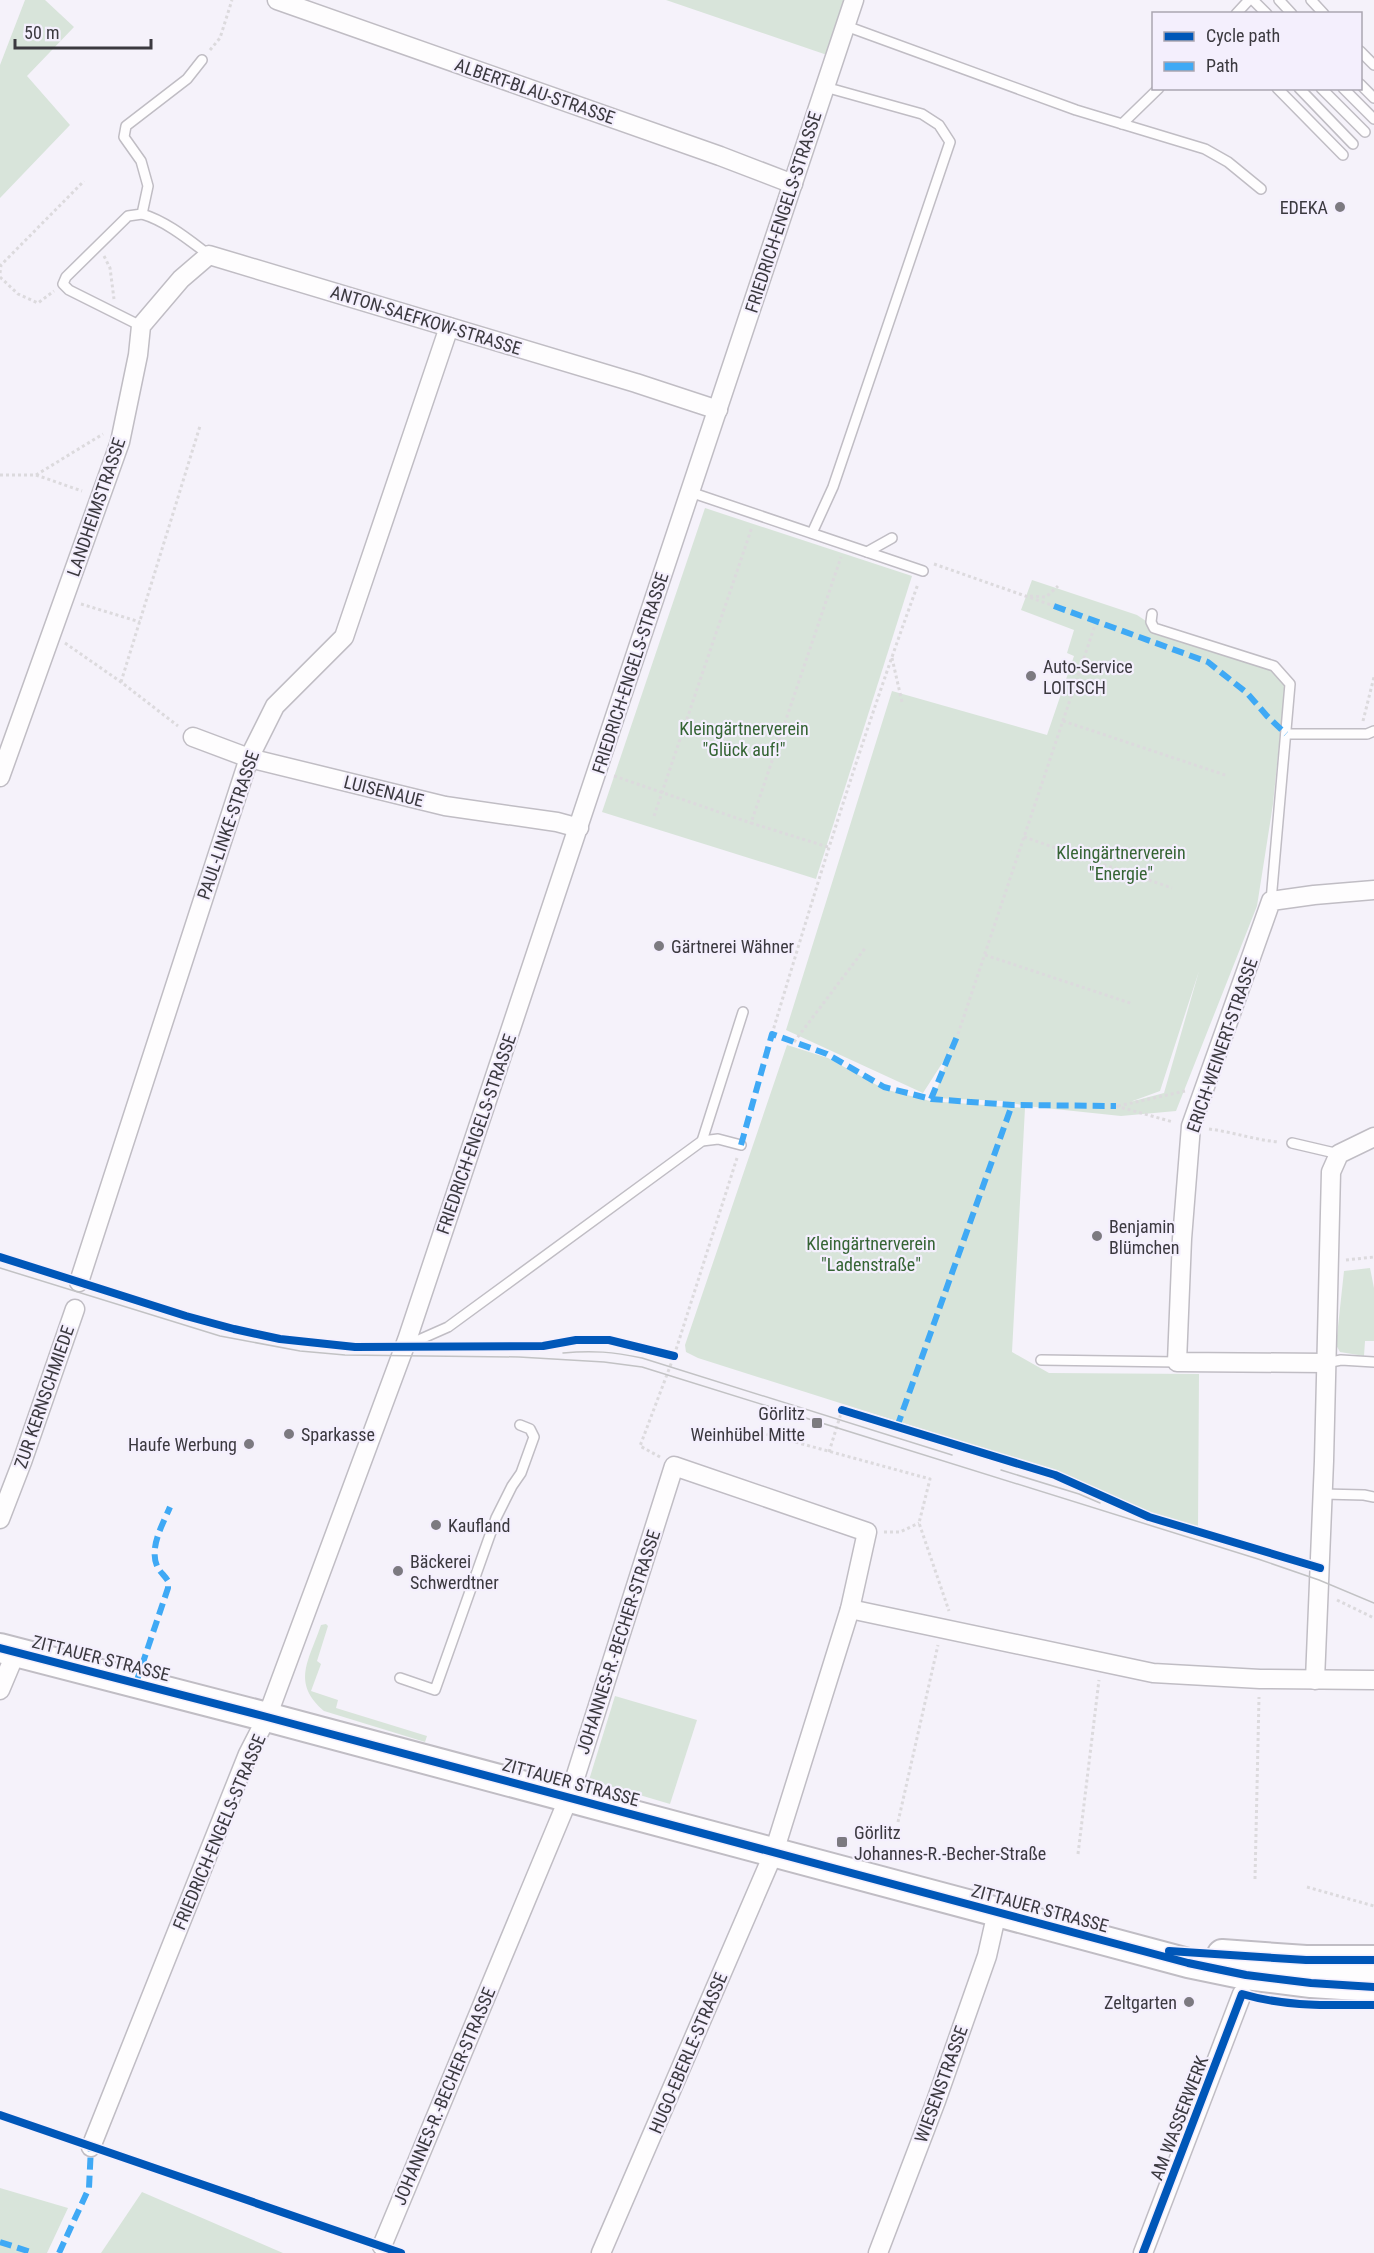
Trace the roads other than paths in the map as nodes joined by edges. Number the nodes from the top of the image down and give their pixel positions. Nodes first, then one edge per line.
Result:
1 (277, 0) edge
2 (854, 0) edge
3 (1251, 0) edge
4 (1279, 0) edge
5 (1311, 0) edge
6 (1241, 12) edge
7 (1265, 12) edge
8 (1290, 12) edge
9 (1322, 12) edge
10 (846, 26) junction
11 (1362, 53) edge
12 (201, 60) dead end
13 (1374, 65) edge
14 (1362, 86) edge
15 (825, 87) junction
16 (1157, 90) edge
17 (1278, 90) edge
18 (1301, 90) edge
19 (1324, 90) edge
20 (1345, 90) edge
21 (1374, 98) edge
22 (1374, 119) edge
23 (1122, 124) junction
24 (1365, 132) dead end
25 (1353, 144) dead end
26 (1342, 155) dead end
27 (793, 184) junction
28 (1261, 189) dead end
29 (142, 214) junction
30 (209, 255) junction
31 (141, 326) junction
32 (449, 327) junction
33 (718, 410) junction
34 (690, 492) junction
35 (812, 533) junction
36 (892, 537) dead end
37 (867, 552) junction
38 (923, 570) road end
39 (1152, 614) dead end
40 (1374, 731) edge
41 (186, 732) road end
42 (1286, 734) junction
43 (249, 758) junction
44 (0, 777) edge
45 (579, 828) junction
46 (1374, 890) edge
47 (1270, 901) junction
48 (743, 1012) dead end
49 (1374, 1137) edge
50 (702, 1141) junction
51 (1293, 1143) road end
52 (741, 1145) road end
53 (1339, 1154) junction
54 (79, 1282) dead end
55 (75, 1309) dead end
56 (405, 1346) junction
57 (1041, 1360) dead end
58 (1177, 1362) junction
59 (1374, 1362) edge
60 (1326, 1363) junction
61 (520, 1425) dead end
62 (1323, 1494) junction
63 (1374, 1497) edge
64 (0, 1519) edge
65 (850, 1609) junction
66 (8, 1650) edge
67 (400, 1678) dead end
68 (1315, 1680) junction
69 (1374, 1680) edge
70 (0, 1690) edge
71 (267, 1717) junction
72 (569, 1797) junction
73 (774, 1852) junction
74 (997, 1912) junction
75 (1374, 1960) edge
76 (1245, 1975) junction
77 (1374, 1987) edge
78 (91, 2147) dead end
79 (382, 2246) dead end
80 (601, 2253) edge
81 (878, 2253) edge
82 (1143, 2253) edge

1 - 27 street, ALBERT-BLAU-STRASSE
2 - 10 street, FRIEDRICH-ENGELS-STRASSE
3 - 6 lane
3 - 7 lane
4 - 8 lane
5 - 9 lane
10 - 15 street, FRIEDRICH-ENGELS-STRASSE
10 - 23 lane
11 - 13 lane
12 - 29 lane
14 - 21 lane
15 - 27 street, FRIEDRICH-ENGELS-STRASSE
15 - 35 lane
16 - 23 lane
17 - 26 lane
18 - 25 lane
19 - 24 lane
20 - 22 lane
23 - 28 lane
27 - 33 street, FRIEDRICH-ENGELS-STRASSE
29 - 30 lane, ANTON-SAEFKOW-STRASSE
29 - 31 lane
30 - 31 street
30 - 32 street, ANTON-SAEFKOW-STRASSE
31 - 44 street, LANDHEIMSTRASSE
32 - 33 street, ANTON-SAEFKOW-STRASSE
32 - 43 street, PAUL-LINKE-STRASSE
33 - 34 street, FRIEDRICH-ENGELS-STRASSE
34 - 35 lane
34 - 45 street, FRIEDRICH-ENGELS-STRASSE
35 - 37 lane
36 - 37 lane
37 - 38 lane
39 - 42 lane
40 - 42 lane
41 - 43 street, LUISENAUE
42 - 47 lane
43 - 45 street, LUISENAUE
43 - 54 street, PAUL-LINKE-STRASSE
45 - 56 street, FRIEDRICH-ENGELS-STRASSE
46 - 47 street
47 - 58 street, ERICH-WEINERT-STRASSE
48 - 50 lane
49 - 53 street
50 - 52 lane
50 - 56 lane
51 - 53 lane
53 - 60 street
55 - 64 street, ZUR KERNSCHMIEDE
56 - 71 street, FRIEDRICH-ENGELS-STRASSE
57 - 58 lane
58 - 60 street
59 - 60 lane
60 - 62 street
61 - 67 lane
62 - 63 lane
62 - 68 street
65 - 68 street
65 - 72 street, JOHANNES-R.-BECHER-STRASSE
65 - 73 street
66 - 70 street
66 - 71 main road, ZITTAUER STRASSE
68 - 69 street
71 - 72 main road, ZITTAUER STRASSE
71 - 78 street, FRIEDRICH-ENGELS-STRASSE
72 - 73 main road, ZITTAUER STRASSE
72 - 79 street, JOHANNES-R.-BECHER-STRASSE
73 - 74 main road, ZITTAUER STRASSE
73 - 80 street, HUGO-EBERLE-STRASSE
74 - 76 main road, ZITTAUER STRASSE
74 - 81 street, WIESENSTRASSE
75 - 76 main road, ZITTAUER STRASSE
76 - 77 main road, ZITTAUER STRASSE
76 - 82 street, AM WASSERWERK

